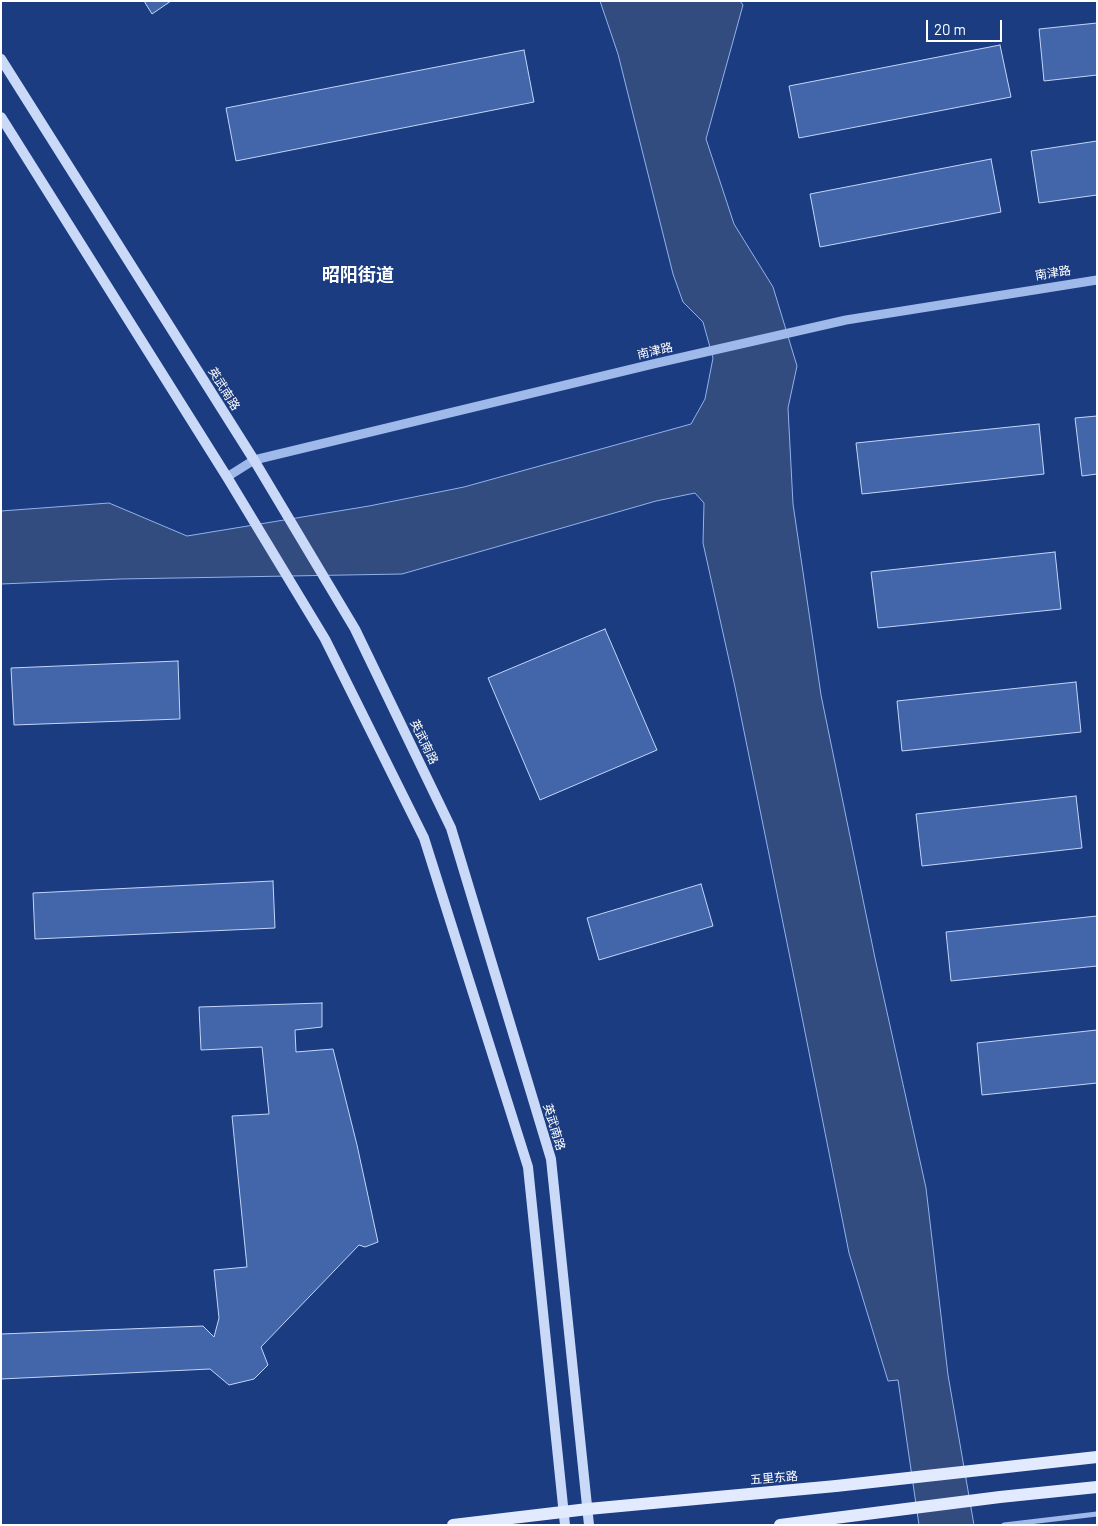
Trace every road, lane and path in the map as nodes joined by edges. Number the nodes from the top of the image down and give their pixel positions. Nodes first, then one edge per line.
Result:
1 (1, 59) edge
2 (1, 117) edge
3 (1097, 280) edge
4 (254, 460) junction
5 (227, 477) junction
6 (1097, 1457) edge
7 (1097, 1488) edge
8 (588, 1509) junction
9 (564, 1512) junction
10 (1097, 1514) edge
11 (453, 1525) edge
12 (565, 1525) edge
13 (589, 1525) edge
14 (780, 1525) edge
15 (1004, 1525) edge

1 - 4 main road, 英武南路
2 - 5 main road
3 - 4 street, 南津路
4 - 5 street, 南津路
4 - 8 main road, 英武南路
5 - 9 main road
6 - 8 main road, 五里东路
7 - 14 main road
8 - 9 main road, 五里东路
8 - 13 main road, 英武南路
9 - 11 main road, 五里东路
9 - 12 main road
10 - 15 street

